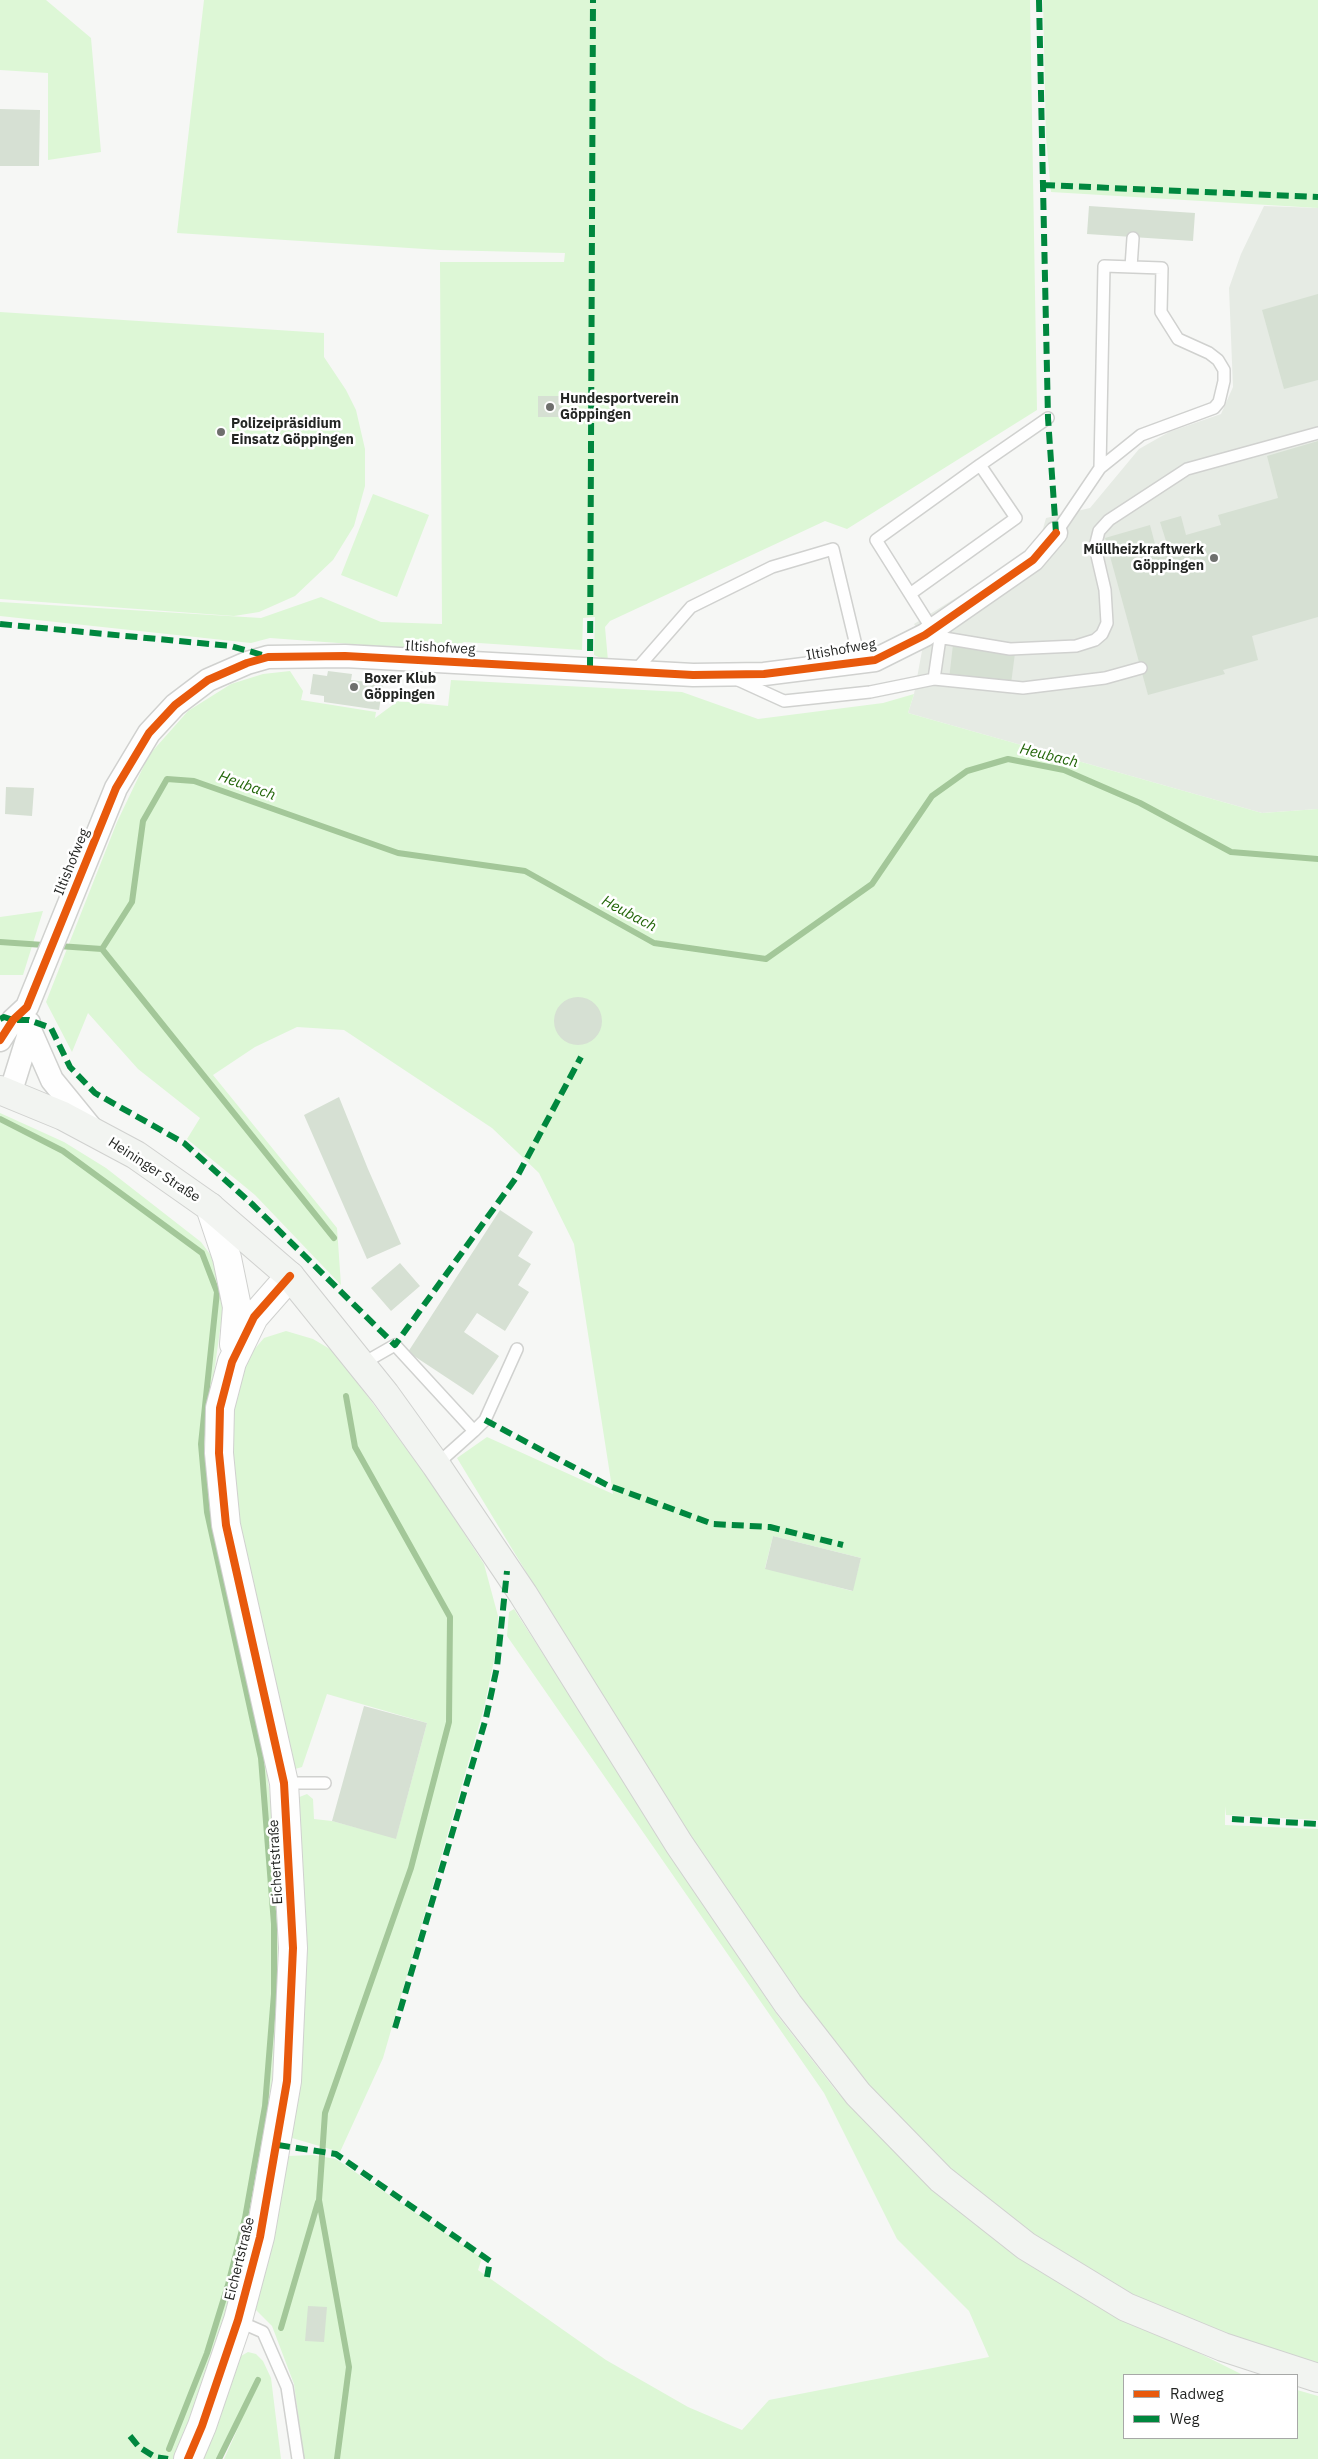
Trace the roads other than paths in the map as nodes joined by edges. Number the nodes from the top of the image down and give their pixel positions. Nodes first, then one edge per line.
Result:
1 (1133, 238) dead end
2 (1131, 267) junction
3 (1048, 418) dead end
4 (1318, 433) edge
5 (980, 465) junction
6 (1100, 468) junction
7 (1056, 533) joint
8 (910, 594) junction
9 (932, 634) junction
10 (860, 662) junction
11 (1141, 668) dead end
12 (635, 671) junction
13 (725, 674) junction
14 (934, 679) junction
15 (30, 1000) junction
16 (30, 1030) junction
17 (0, 1040) edge
18 (5, 1092) edge
19 (94, 1132) junction
20 (210, 1207) junction
21 (290, 1276) junction
22 (517, 1349) dead end
23 (232, 1362) junction
24 (360, 1365) junction
25 (474, 1431) junction
26 (436, 1465) junction
27 (284, 1783) junction
28 (325, 1783) dead end
29 (238, 2320) junction
30 (1318, 2378) edge
31 (188, 2459) edge
32 (298, 2459) edge

1 - 2 lane
2 - 6 lane
2 - 6 lane
3 - 5 lane
4 - 9 lane
5 - 8 lane
5 - 8 lane
6 - 7 lane
7 - 9 street, Iltishofweg
8 - 9 lane
9 - 10 street, Iltishofweg
9 - 14 lane
10 - 12 lane
10 - 13 street, Iltishofweg
11 - 14 lane
12 - 13 street, Iltishofweg
12 - 15 street, Iltishofweg
13 - 14 lane
15 - 16 street, Iltishofweg
15 - 17 street, Iltishofweg
16 - 18 street, Iltishofweg
16 - 19 street
18 - 19 main road, Heininger Straße
19 - 20 main road, Heininger Straße
20 - 21 main road, Heininger Straße
20 - 23 street
21 - 23 street, Eichertstraße
21 - 24 main road, Heininger Straße
22 - 25 lane
23 - 27 street, Eichertstraße
24 - 25 lane
24 - 26 main road, Heininger Straße
25 - 26 lane
26 - 30 main road, Heininger Straße
27 - 28 lane
27 - 29 street, Eichertstraße
29 - 31 street, Eichertstraße
29 - 32 lane

